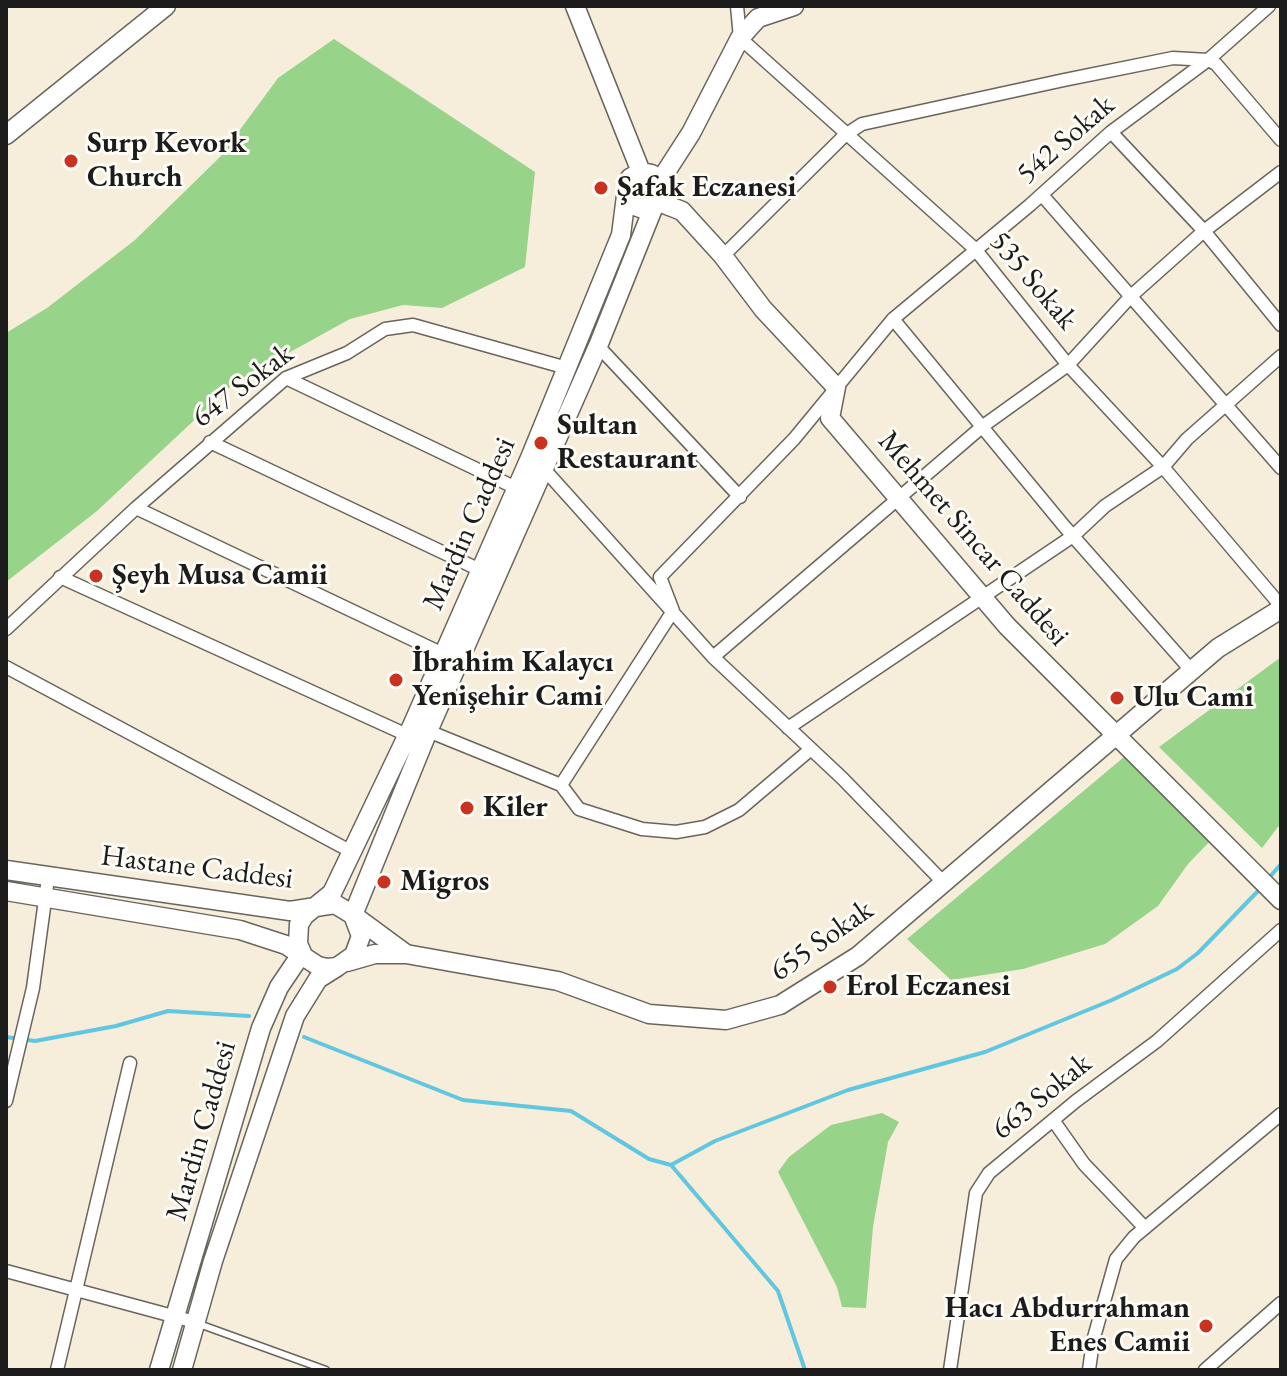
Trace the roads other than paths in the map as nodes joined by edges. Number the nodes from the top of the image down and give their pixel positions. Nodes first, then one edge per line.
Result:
1 (166, 6) edge
2 (575, 6) edge
3 (737, 6) edge
4 (794, 6) edge
5 (1269, 6) edge
6 (740, 38) junction
7 (1208, 60) junction
8 (1111, 132) junction
9 (6, 135) edge
10 (845, 135) junction
11 (1281, 140) edge
12 (641, 172) junction
13 (1281, 172) edge
14 (660, 181) junction
15 (1042, 195) junction
16 (626, 196) junction
17 (657, 204) junction
18 (1204, 231) junction
19 (975, 249) junction
20 (723, 256) junction
21 (1131, 296) junction
22 (893, 319) junction
23 (1281, 325) edge
24 (598, 346) junction
25 (1281, 356) edge
26 (1068, 365) junction
27 (567, 368) junction
28 (286, 378) junction
29 (836, 387) junction
30 (1228, 404) junction
31 (983, 426) junction
32 (210, 442) junction
33 (1163, 467) junction
34 (1281, 468) edge
35 (544, 469) junction
36 (516, 488) junction
37 (740, 497) junction
38 (899, 498) junction
39 (136, 508) junction
40 (1073, 536) junction
41 (480, 570) junction
42 (60, 577) junction
43 (982, 597) junction
44 (1281, 608) edge
45 (673, 611) junction
46 (6, 629) edge
47 (443, 654) junction
48 (713, 657) junction
49 (6, 667) edge
50 (1191, 670) junction
51 (788, 728) junction
52 (428, 731) junction
53 (1114, 734) junction
54 (407, 735) junction
55 (811, 749) junction
56 (561, 785) junction
57 (352, 852) junction
58 (6, 870) edge
59 (48, 878) junction
60 (943, 882) junction
61 (6, 891) edge
62 (45, 899) junction
63 (1281, 900) edge
64 (314, 908) junction
65 (353, 915) junction
66 (1281, 930) edge
67 (302, 953) junction
68 (406, 954) junction
69 (342, 965) junction
70 (130, 1063) dead end
71 (6, 1101) edge
72 (1281, 1114) edge
73 (1053, 1120) junction
74 (1145, 1228) junction
75 (6, 1271) edge
76 (77, 1289) junction
77 (1281, 1303) edge
78 (175, 1319) junction
79 (195, 1322) junction
80 (57, 1370) edge
81 (159, 1370) edge
82 (182, 1370) edge
83 (326, 1370) edge
84 (950, 1370) edge
85 (1089, 1370) edge
86 (1205, 1370) edge

1 - 9 street
2 - 12 street
3 - 6 street
4 - 6 street
5 - 7 street, 542 Sokak
6 - 10 street, 535 Sokak
6 - 14 street
7 - 8 street, 542 Sokak
7 - 10 street
7 - 11 street
8 - 15 street, 542 Sokak
8 - 18 street
10 - 19 street, 535 Sokak
10 - 20 street
12 - 14 street
12 - 16 street, Mardin Caddesi
13 - 18 street
14 - 17 street
15 - 19 street, 542 Sokak
15 - 21 street
16 - 17 street
16 - 27 street, Mardin Caddesi
17 - 20 street
17 - 24 street, Mardin Caddesi
18 - 21 street
18 - 23 street
19 - 22 street, 542 Sokak
19 - 26 street, 535 Sokak
20 - 29 street
21 - 26 street
21 - 30 street
22 - 29 street, 542 Sokak
22 - 31 street
24 - 35 street, Mardin Caddesi
24 - 37 street
25 - 30 street
26 - 31 street
26 - 33 street, 535 Sokak
27 - 28 street, 647 Sokak
27 - 36 street, Mardin Caddesi
28 - 32 street, 647 Sokak
28 - 36 street
29 - 37 street, 542 Sokak
29 - 38 street, Mehmet Sincar Caddesi
30 - 33 street
30 - 34 street
31 - 38 street
31 - 40 street
32 - 39 street, 647 Sokak
32 - 41 street
33 - 40 street
33 - 44 street, 535 Sokak
35 - 45 street
35 - 52 street, Mardin Caddesi
36 - 41 street, Mardin Caddesi
37 - 45 street, 542 Sokak
38 - 43 street, Mehmet Sincar Caddesi
38 - 48 street
39 - 42 street, 647 Sokak
39 - 47 street
40 - 43 street
40 - 50 street
41 - 47 street, Mardin Caddesi
42 - 46 street, 647 Sokak
42 - 54 street
43 - 51 street
43 - 53 street, Mehmet Sincar Caddesi
44 - 50 street, 655 Sokak
45 - 48 street
45 - 56 street
47 - 54 street, Mardin Caddesi
48 - 51 street
49 - 57 street
50 - 53 street, 655 Sokak
51 - 55 street
52 - 56 street
52 - 65 street, Mardin Caddesi
53 - 60 street, 655 Sokak
53 - 63 street, Mehmet Sincar Caddesi
54 - 57 street, Mardin Caddesi
55 - 56 street
55 - 60 street
57 - 64 street, Mardin Caddesi
58 - 59 street, Hastane Caddesi
59 - 62 street
59 - 64 street, Hastane Caddesi
60 - 68 street, 655 Sokak
61 - 62 street, Hastane Caddesi
62 - 67 street, Hastane Caddesi
62 - 71 street
64 - 65 street
64 - 67 street, Hastane Caddesi
65 - 68 street, 655 Sokak
65 - 69 street, Mardin Caddesi
66 - 73 street, 663 Sokak
67 - 69 street
67 - 78 street, Mardin Caddesi
68 - 69 street, 655 Sokak
69 - 79 street, Mardin Caddesi
70 - 76 street
72 - 74 street
73 - 74 street
73 - 84 street, 663 Sokak
74 - 85 street
75 - 76 street
76 - 78 street
76 - 80 street
77 - 86 street
78 - 79 street
78 - 81 street, Mardin Caddesi
79 - 82 street, Mardin Caddesi
79 - 83 lane

